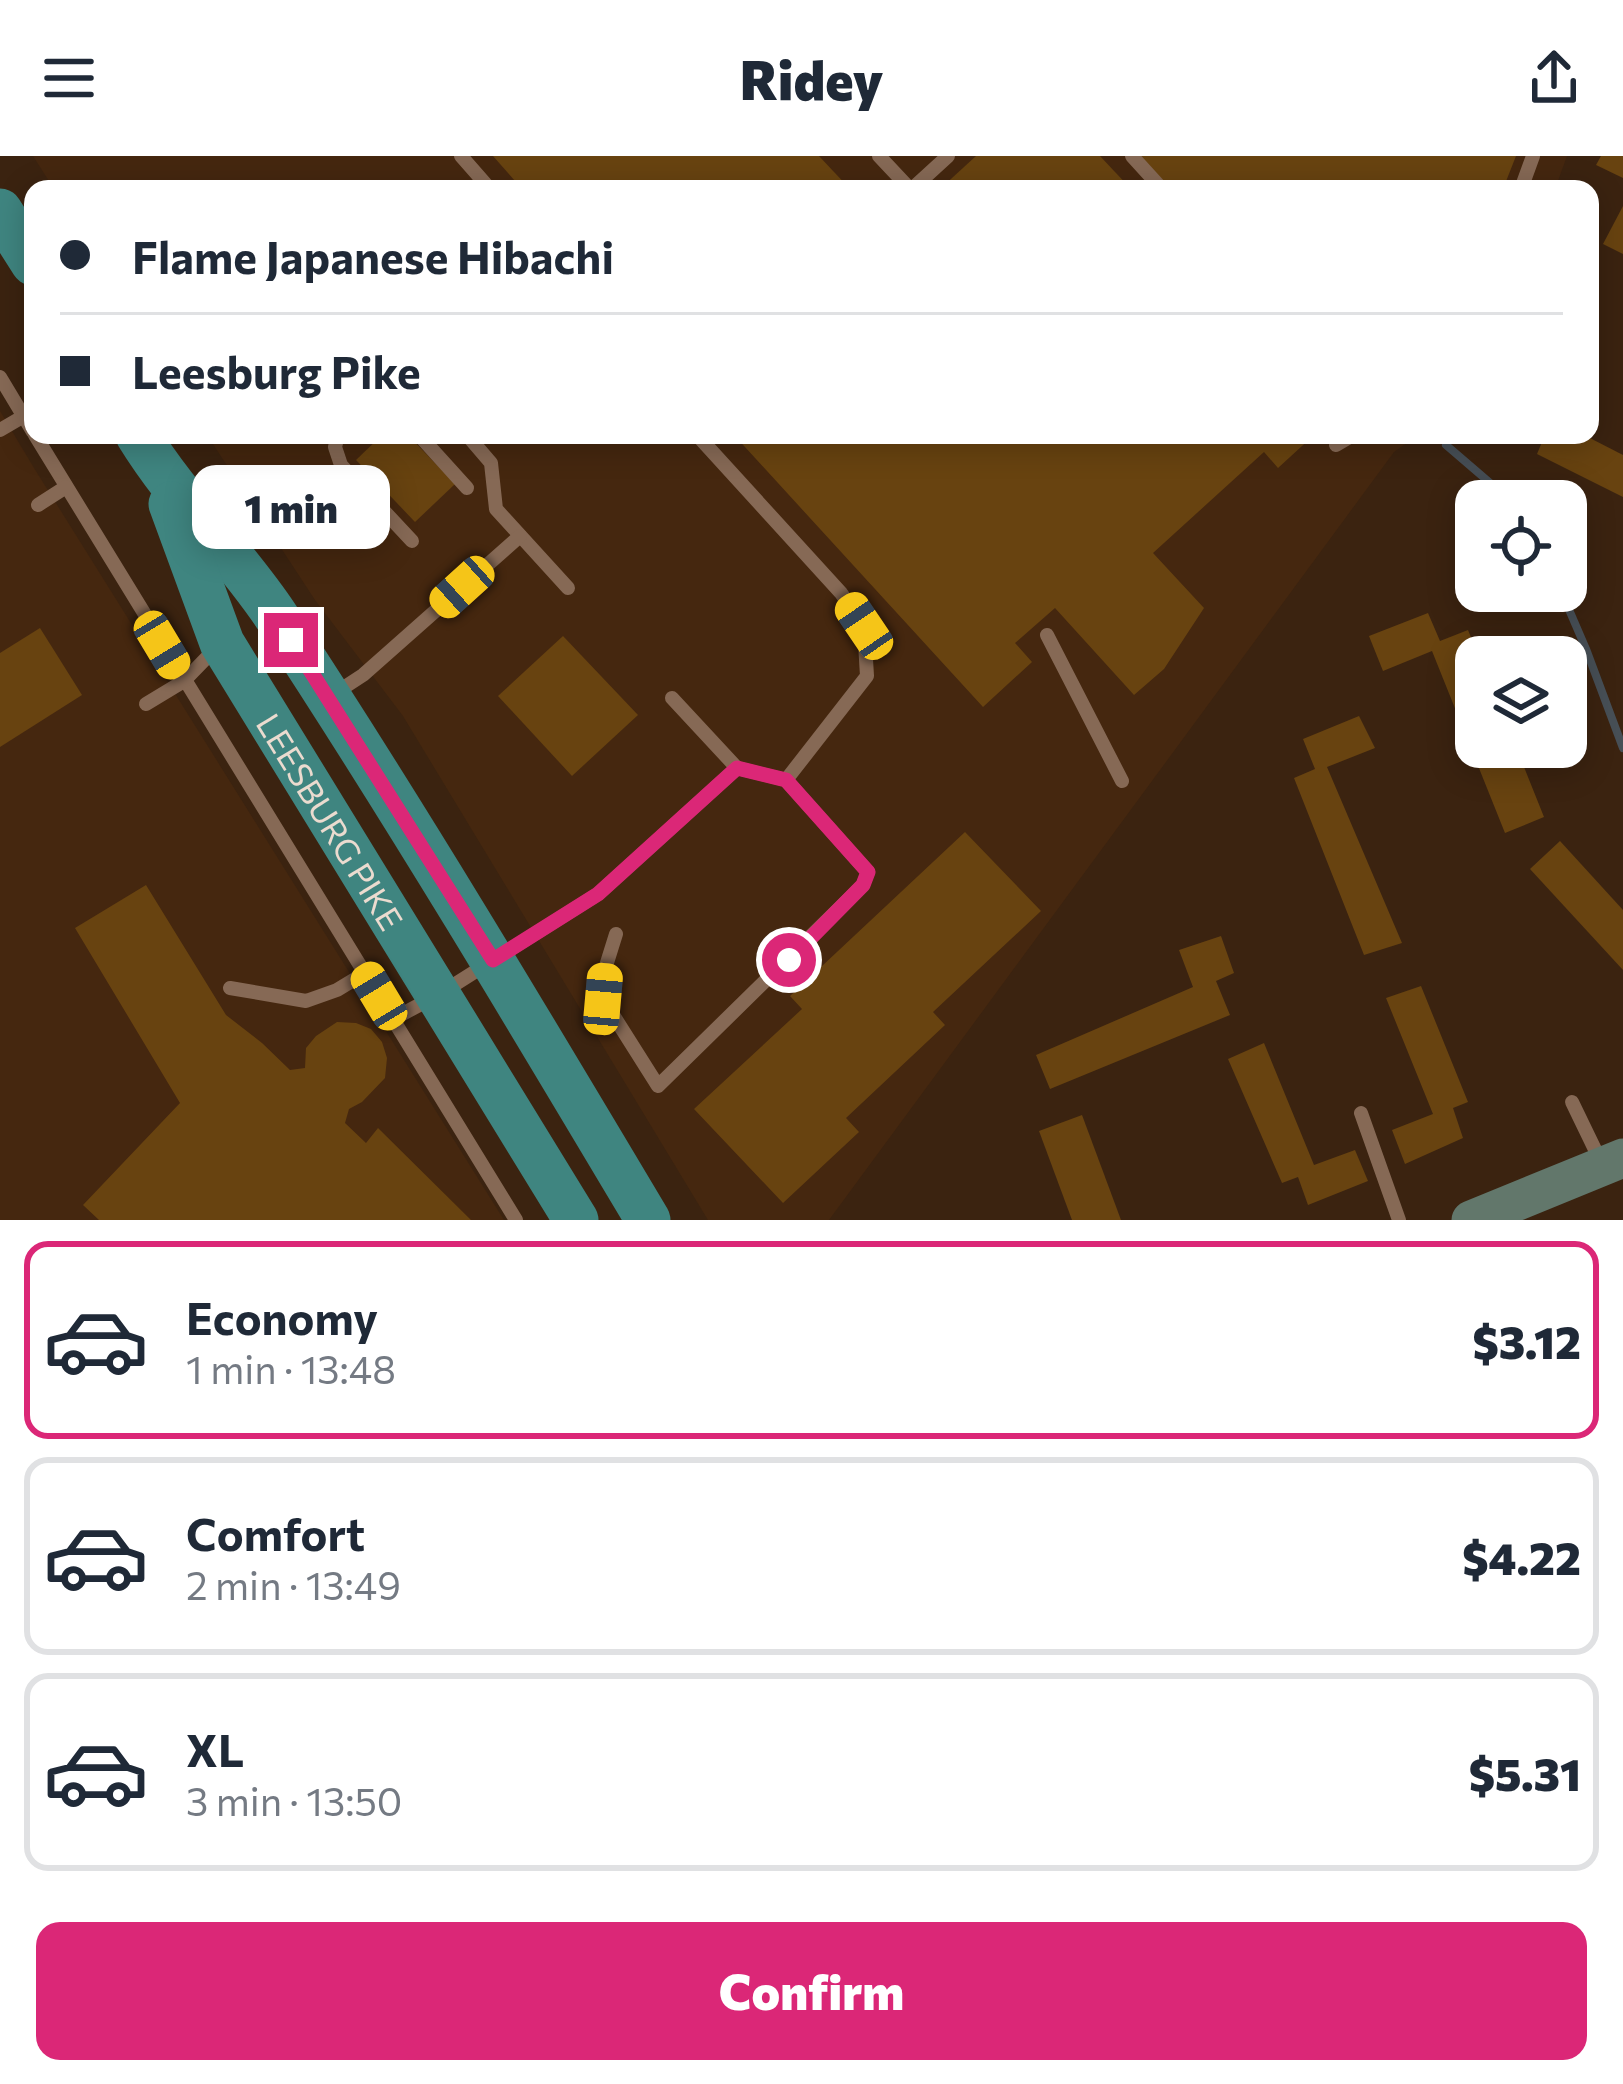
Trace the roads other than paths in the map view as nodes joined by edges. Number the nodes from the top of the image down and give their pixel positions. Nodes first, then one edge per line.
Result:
1 (460, 156) edge
2 (879, 156) edge
3 (948, 156) edge
4 (1132, 156) edge
5 (482, 180) edge
6 (902, 180) edge
7 (921, 180) edge
8 (1154, 180) edge
9 (0, 211) edge
10 (24, 249) edge
11 (0, 376) edge
12 (23, 416) joint
13 (0, 430) edge
14 (40, 444) edge
15 (336, 444) edge
16 (427, 444) edge
17 (475, 444) edge
18 (705, 444) edge
19 (148, 451) edge
20 (66, 487) junction
21 (467, 488) dead end
22 (38, 506) dead end
23 (520, 536) junction
24 (412, 541) dead end
25 (568, 588) dead end
26 (1047, 635) dead end
27 (221, 643) junction
28 (184, 681) junction
29 (328, 698) junction
30 (672, 698) dead end
31 (146, 704) dead end
32 (737, 768) junction
33 (786, 780) junction
34 (1122, 781) dead end
35 (616, 934) dead end
36 (493, 960) junction
37 (365, 973) junction
38 (230, 988) dead end
39 (438, 995) junction
40 (393, 1019) junction
41 (1572, 1102) dead end
42 (1361, 1113) dead end
43 (1613, 1162) edge
44 (516, 1220) edge
45 (576, 1220) edge
46 (648, 1220) edge
47 (1399, 1220) edge
48 (1471, 1220) edge

1 - 5 lane
2 - 6 lane
3 - 7 lane
4 - 8 lane
9 - 10 main road
11 - 12 lane
12 - 13 lane
14 - 20 lane
15 - 24 lane
16 - 21 lane
17 - 23 lane
18 - 33 lane
19 - 27 main road, LEESBURG PIKE
19 - 29 main road, LEESBURG PIKE
20 - 22 lane
20 - 28 lane
23 - 25 lane
23 - 29 lane
26 - 34 lane
27 - 28 lane
27 - 39 main road, LEESBURG PIKE
28 - 31 lane
28 - 37 lane
29 - 36 main road, LEESBURG PIKE
30 - 32 lane
32 - 33 lane
32 - 36 lane
33 - 35 lane
36 - 39 lane
36 - 46 main road, LEESBURG PIKE
37 - 38 lane
37 - 40 lane
39 - 40 lane
39 - 45 main road, LEESBURG PIKE
40 - 44 lane
41 - 43 lane
42 - 47 lane
43 - 48 street

